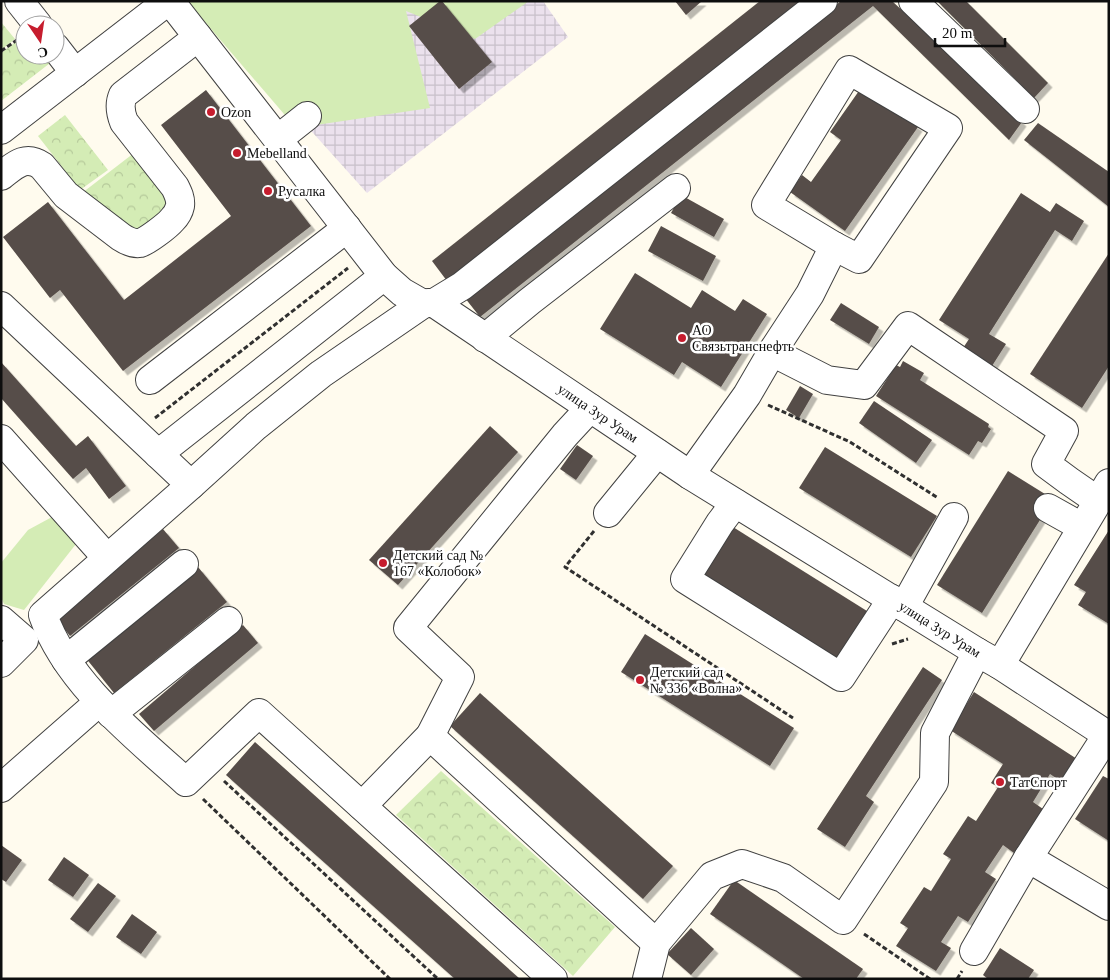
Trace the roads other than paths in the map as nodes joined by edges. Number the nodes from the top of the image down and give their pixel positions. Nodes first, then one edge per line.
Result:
1 (19, 1) edge
2 (169, 1) edge
3 (823, 1) edge
4 (914, 1) edge
5 (23, 15) edge
6 (198, 37) junction
7 (65, 60) edge
8 (75, 73) junction
9 (1025, 109) dead end
10 (307, 116) dead end
11 (2, 127) edge
12 (278, 140) junction
13 (1, 176) edge
14 (676, 188) dead end
15 (346, 228) junction
16 (834, 246) junction
17 (384, 276) junction
18 (428, 304) junction
19 (1, 306) edge
20 (486, 338) junction
21 (772, 352) junction
22 (150, 380) dead end
23 (590, 408) junction
24 (1, 439) edge
25 (657, 453) junction
26 (158, 454) junction
27 (690, 475) junction
28 (191, 485) junction
29 (1103, 492) edge
30 (735, 502) junction
31 (1048, 508) dead end
32 (608, 513) road end
33 (954, 517) road end
34 (1082, 527) junction
35 (107, 558) junction
36 (184, 564) dead end
37 (898, 603) junction
38 (1, 620) edge
39 (228, 621) dead end
40 (988, 658) junction
41 (66, 660) junction
42 (1, 663) edge
43 (105, 708) junction
44 (430, 736) junction
45 (1108, 736) edge
46 (1, 788) edge
47 (362, 806) junction
48 (1028, 858) junction
49 (1109, 906) edge
50 (656, 943) junction
51 (974, 950) dead end
52 (553, 979) edge
53 (647, 979) edge

1 - 5 street
2 - 6 street, улица Зур Урам
2 - 8 street
3 - 18 street
4 - 9 street
6 - 12 street, улица Зур Урам
6 - 13 street
7 - 8 street
8 - 11 street
10 - 12 street
12 - 15 street, улица Зур Урам
14 - 20 street
15 - 17 street, улица Зур Урам
15 - 22 street
16 - 16 street
16 - 21 street
17 - 18 street, улица Зур Урам
17 - 26 street
18 - 20 street, улица Зур Урам
18 - 28 street
19 - 26 street
20 - 23 street, улица Зур Урам
21 - 27 street
21 - 29 street
23 - 25 street, улица Зур Урам
23 - 44 street
24 - 35 street
25 - 27 street, улица Зур Урам
25 - 32 street
26 - 28 street
27 - 30 street, улица Зур Урам
28 - 35 street
29 - 34 street
30 - 37 street, улица Зур Урам
30 - 37 street
31 - 34 street
33 - 37 street
34 - 40 street
35 - 41 street
36 - 41 street
37 - 40 street, улица Зур Урам
38 - 42 street
39 - 43 street
40 - 45 street, улица Зур Урам
40 - 50 street
41 - 43 street
43 - 46 street
43 - 47 street
44 - 47 street
44 - 50 street
45 - 48 street
47 - 52 street
48 - 49 street
48 - 51 street
50 - 53 street

